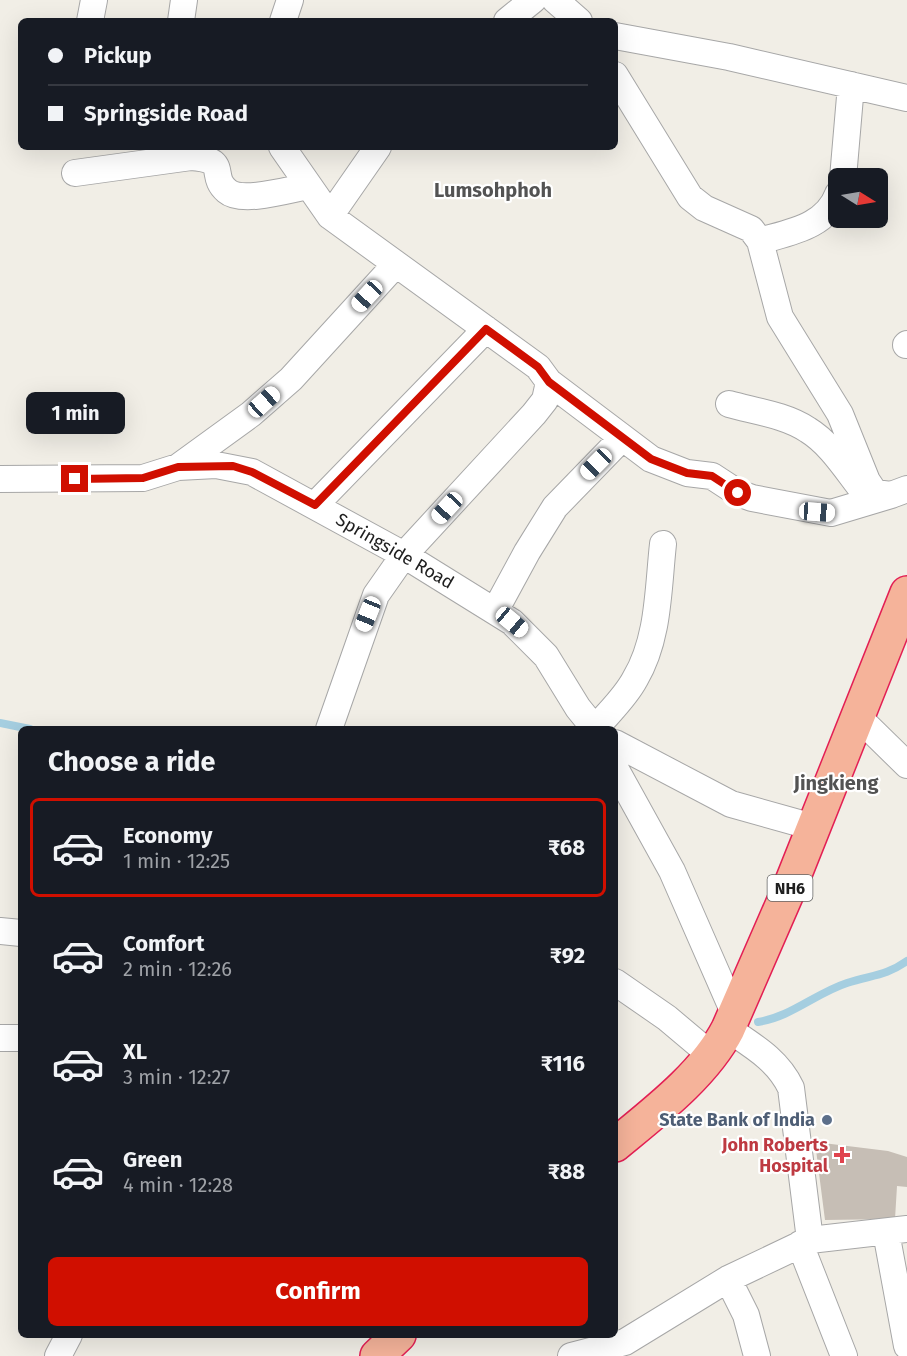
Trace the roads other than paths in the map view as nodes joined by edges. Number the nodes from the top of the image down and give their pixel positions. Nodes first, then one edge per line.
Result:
1 (94, 0) edge
2 (184, 0) edge
3 (290, 0) edge
4 (533, 0) edge
5 (555, 0) edge
6 (91, 18) edge
7 (181, 18) edge
8 (284, 18) edge
9 (511, 18) edge
10 (576, 18) edge
11 (618, 37) edge
12 (618, 80) edge
13 (851, 85) junction
14 (907, 98) edge
15 (284, 150) edge
16 (376, 150) edge
17 (844, 168) edge
18 (75, 173) dead end
19 (309, 186) junction
20 (828, 211) edge
21 (330, 216) junction
22 (760, 241) junction
23 (396, 264) junction
24 (486, 329) junction
25 (549, 382) junction
26 (729, 404) dead end
27 (622, 438) junction
28 (178, 467) junction
29 (0, 479) edge
30 (890, 495) edge
31 (315, 505) junction
32 (663, 544) dead end
33 (404, 555) junction
34 (907, 593) edge
35 (495, 611) junction
36 (857, 716) junction
37 (330, 726) edge
38 (593, 726) edge
39 (598, 726) edge
40 (618, 745) edge
41 (907, 765) edge
42 (618, 773) edge
43 (813, 827) junction
44 (0, 931) edge
45 (18, 933) edge
46 (618, 984) edge
47 (725, 1033) junction
48 (0, 1038) edge
49 (18, 1038) edge
50 (618, 1142) edge
51 (897, 1231) edge
52 (805, 1242) junction
53 (728, 1280) junction
54 (67, 1338) edge
55 (396, 1338) edge
56 (907, 1346) edge
57 (629, 1349) edge
58 (58, 1356) edge
59 (377, 1356) edge
60 (571, 1356) edge
61 (757, 1356) edge
62 (844, 1356) edge

1 - 6 street
2 - 7 street
3 - 8 street
4 - 9 street
5 - 10 street
11 - 13 street
12 - 22 street
13 - 14 street
13 - 17 street
15 - 19 street
16 - 21 street
18 - 19 street
19 - 21 street
20 - 22 street
21 - 23 street
22 - 30 street
23 - 24 street
23 - 28 street
24 - 25 street
24 - 31 street
25 - 27 street
25 - 33 street
26 - 30 street
27 - 30 street
27 - 35 street
28 - 29 street, Springside Road
28 - 31 street, Springside Road
31 - 33 street, Springside Road
32 - 39 street
33 - 35 street, Springside Road
33 - 37 street
34 - 36 highway, NH6 / NH6
35 - 38 street, Springside Road
36 - 41 street
36 - 43 highway, NH6 / NH6
40 - 43 street
42 - 47 street
43 - 47 highway, NH6 / NH6
44 - 45 street
46 - 47 street
47 - 50 highway, NH6 / NH6
47 - 52 street
48 - 49 street
51 - 52 street
51 - 56 street
52 - 53 street
52 - 62 street
53 - 57 street
53 - 61 street
54 - 58 street
55 - 59 highway
57 - 60 street

